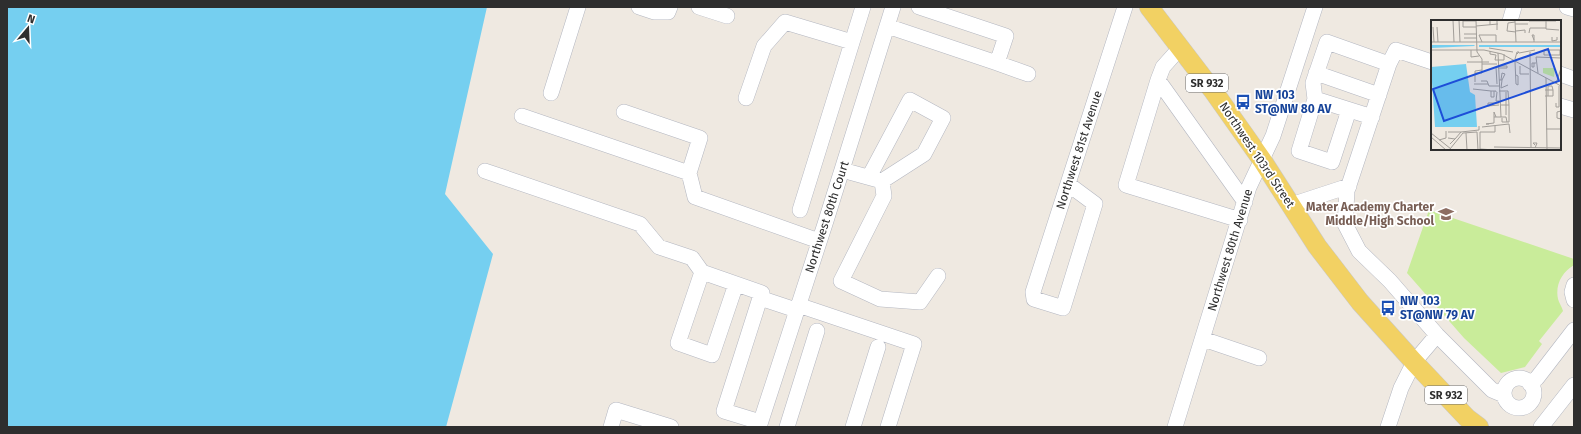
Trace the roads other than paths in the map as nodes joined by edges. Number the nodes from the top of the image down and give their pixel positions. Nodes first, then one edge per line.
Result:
1 (578, 7) edge
2 (639, 7) edge
3 (670, 7) edge
4 (699, 7) edge
5 (863, 7) edge
6 (921, 7) edge
7 (1125, 7) edge
8 (1149, 7) edge
9 (1315, 7) edge
10 (1514, 7) edge
11 (1567, 7) edge
12 (891, 8) edge
13 (1574, 9) edge
14 (728, 16) dead end
15 (1510, 20) edge
16 (887, 26) junction
17 (1308, 30) junction
18 (852, 42) junction
19 (1327, 42) junction
20 (1180, 48) junction
21 (1431, 62) edge
22 (997, 63) junction
23 (1389, 64) junction
24 (1316, 73) junction
25 (1028, 74) dead end
26 (1561, 74) edge
27 (1574, 79) edge
28 (1158, 80) junction
29 (551, 93) dead end
30 (1379, 95) junction
31 (746, 98) dead end
32 (1315, 99) junction
33 (1561, 106) edge
34 (1349, 110) junction
35 (1574, 110) edge
36 (624, 112) dead end
37 (522, 116) dead end
38 (1372, 117) junction
39 (1262, 160) junction
40 (486, 170) dead end
41 (842, 170) junction
42 (689, 173) junction
43 (875, 179) junction
44 (1068, 184) junction
45 (1349, 186) junction
46 (1245, 202) junction
47 (1291, 205) junction
48 (800, 210) dead end
49 (1240, 220) junction
50 (819, 241) junction
51 (702, 272) junction
52 (938, 276) dead end
53 (736, 284) junction
54 (1574, 286) edge
55 (760, 298) junction
56 (1574, 300) edge
57 (797, 308) junction
58 (1574, 330) edge
59 (817, 331) dead end
60 (1437, 335) junction
61 (1203, 339) junction
62 (878, 347) dead end
63 (1258, 358) dead end
64 (1414, 362) junction
65 (1530, 384) junction
66 (1574, 385) edge
67 (1504, 395) junction
68 (759, 425) edge
69 (611, 427) edge
70 (671, 427) edge
71 (787, 427) edge
72 (854, 427) edge
73 (888, 427) edge
74 (1175, 427) edge
75 (1388, 427) edge
76 (1478, 427) edge
77 (1541, 427) edge

1 - 29 street
2 - 3 street
4 - 14 street
5 - 18 street
6 - 22 street
7 - 44 street, Northwest 81st Avenue
8 - 20 main road, Northwest 103rd Street / SR 932
9 - 17 street, Northwest 80th Avenue
10 - 15 street
11 - 13 street
12 - 16 street, Northwest 80th Court
16 - 22 street
16 - 41 street, Northwest 80th Court
17 - 19 street
17 - 39 street, Northwest 80th Avenue
18 - 31 street
18 - 48 street
19 - 23 street
19 - 24 street
20 - 28 street
20 - 39 main road, Northwest 103rd Street / SR 932
21 - 23 street
22 - 25 street
23 - 30 street
24 - 30 street
24 - 32 street
26 - 27 street
28 - 46 street
28 - 49 street
30 - 38 street
32 - 34 street
32 - 34 street
33 - 35 street
34 - 38 street
36 - 42 street
37 - 42 street
38 - 45 street
39 - 46 street, Northwest 80th Avenue
39 - 47 main road, Northwest 103rd Street / SR 932
40 - 51 street
41 - 43 street
41 - 50 street, Northwest 80th Court
42 - 50 street
43 - 43 street
43 - 52 street
44 - 44 street, Northwest 81st Avenue
45 - 47 street
45 - 60 street
46 - 49 street, Northwest 80th Avenue
47 - 64 main road, Northwest 103rd Street / SR 932
49 - 61 street, Northwest 80th Avenue
50 - 57 street, Northwest 80th Court
51 - 53 street
51 - 53 street
53 - 55 street
54 - 56 street
55 - 57 street
55 - 68 street
57 - 68 street, Northwest 80th Court
57 - 73 street
58 - 65 street
59 - 71 street
60 - 64 street
60 - 67 street
61 - 63 street
61 - 74 street, Northwest 80th Avenue
62 - 72 street
64 - 75 street
64 - 76 main road, Northwest 103rd Street / SR 932
65 - 67 street
65 - 67 street
66 - 77 street
69 - 70 street

